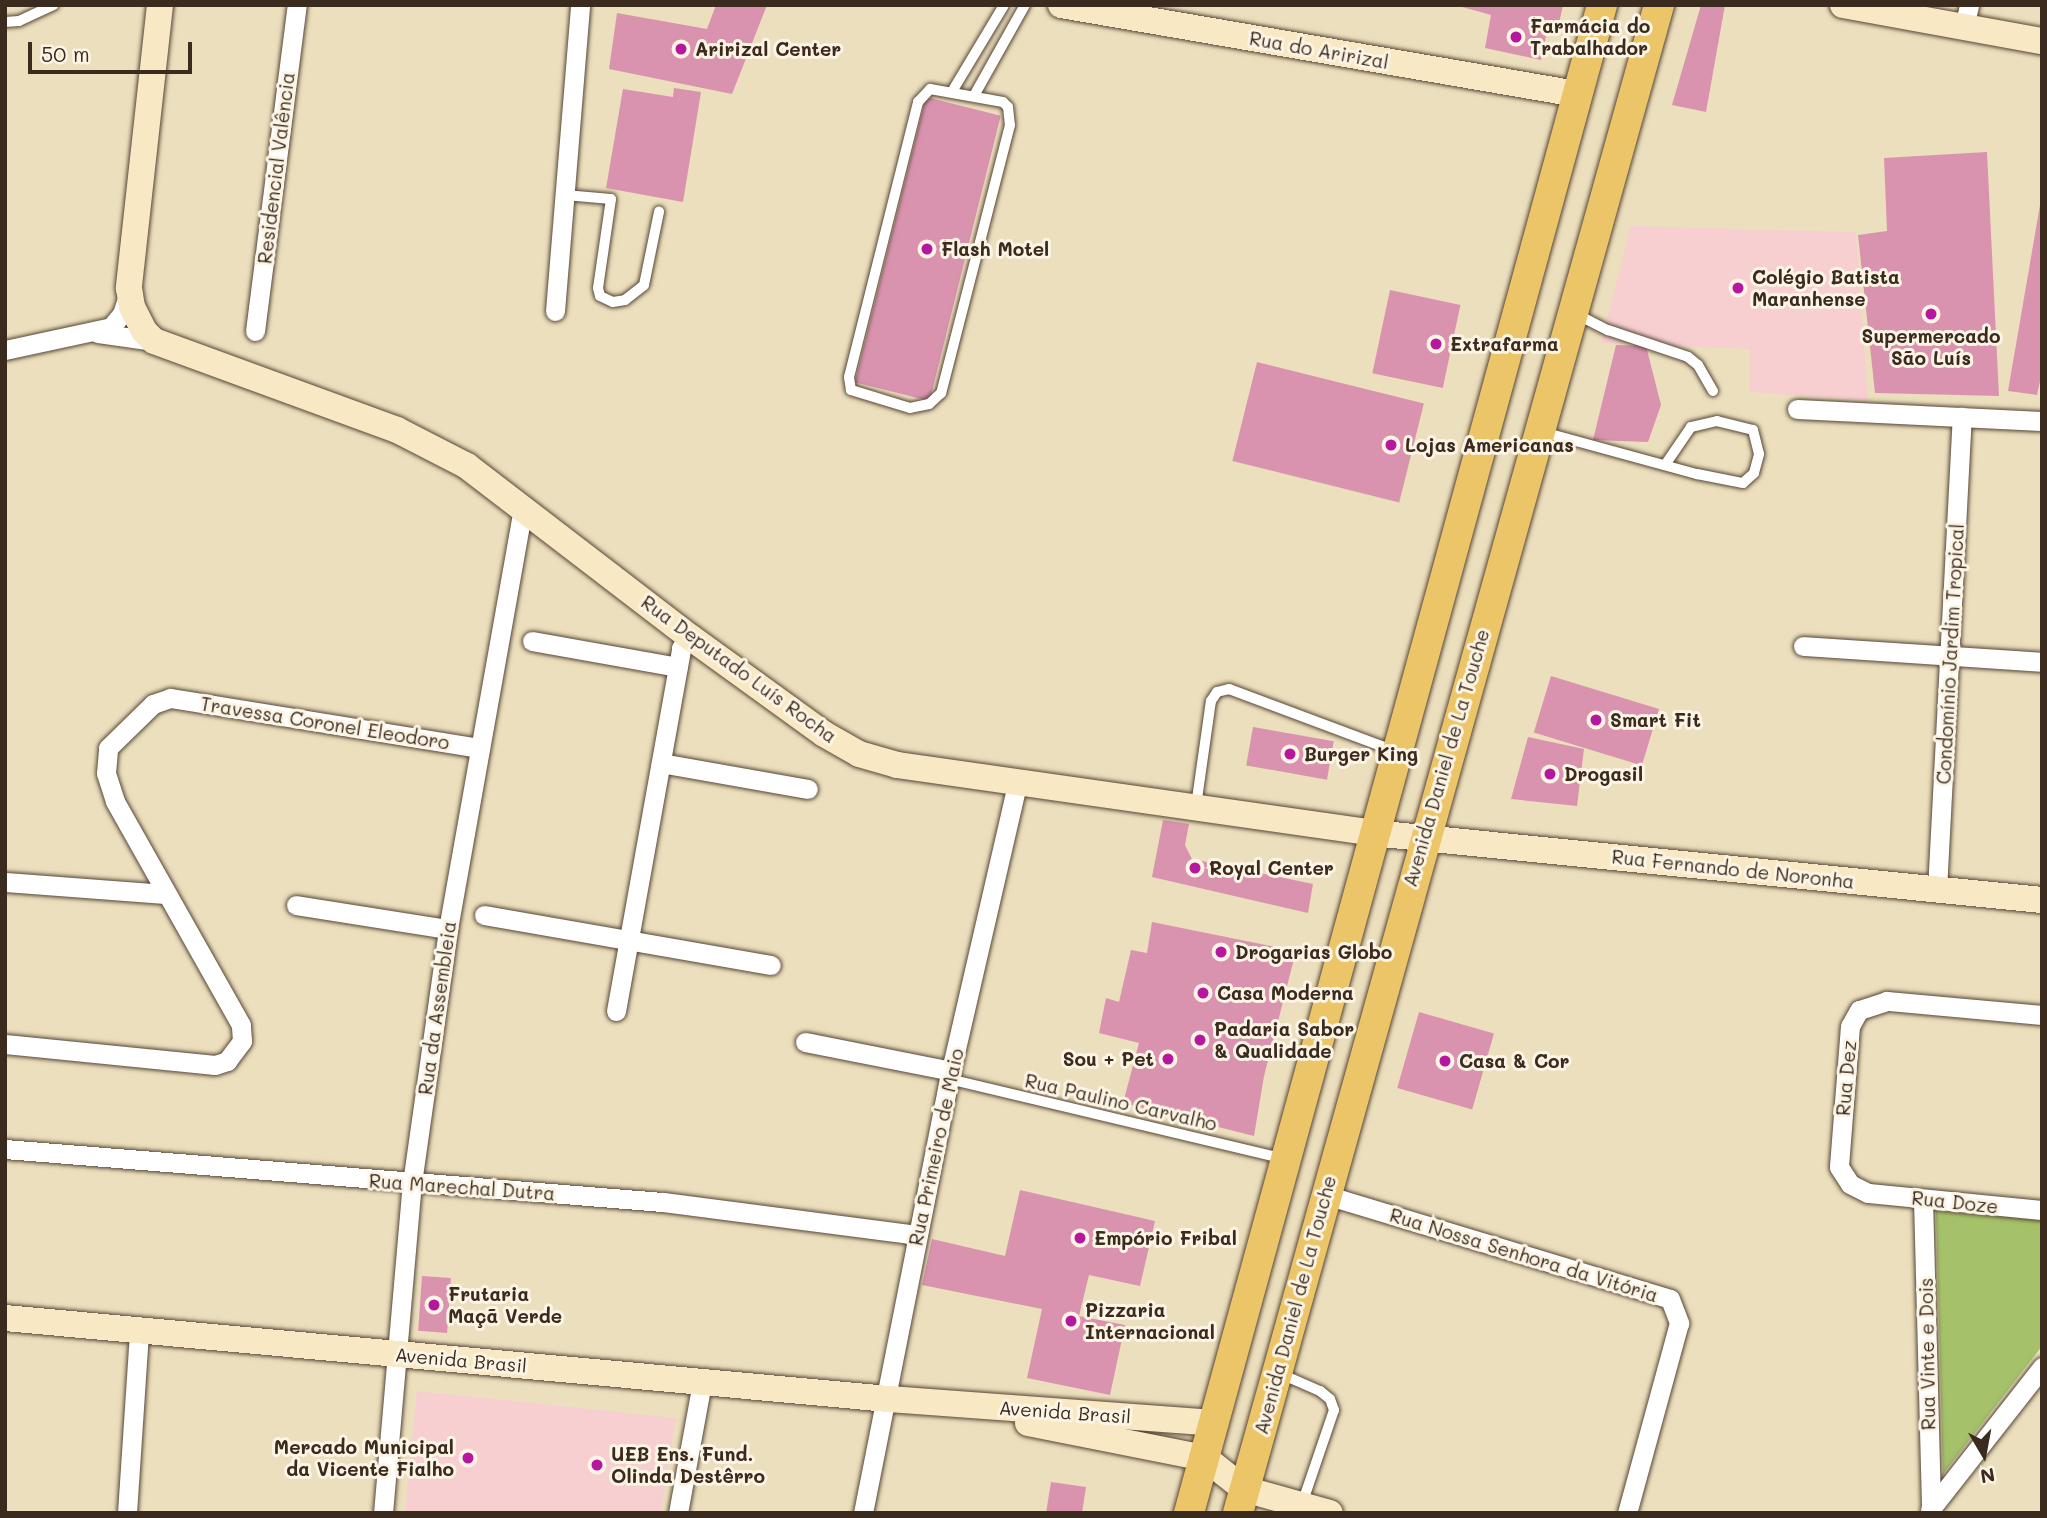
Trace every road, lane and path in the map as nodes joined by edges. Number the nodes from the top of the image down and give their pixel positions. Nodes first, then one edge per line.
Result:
1 (54, 5) edge
2 (160, 5) edge
3 (297, 5) edge
4 (580, 5) edge
5 (1004, 5) edge
6 (1025, 5) edge
7 (1060, 5) edge
8 (1602, 5) edge
9 (1659, 5) edge
10 (1843, 5) edge
11 (1967, 16) edge
12 (5, 22) edge
13 (2042, 41) edge
14 (953, 90) junction
15 (975, 94) junction
16 (1577, 94) junction
17 (565, 195) junction
18 (659, 212) dead end
19 (129, 288) junction
20 (555, 310) dead end
21 (1572, 312) junction
22 (255, 331) dead end
23 (97, 333) junction
24 (154, 341) junction
25 (5, 349) edge
26 (1713, 391) dead end
27 (1797, 409) dead end
28 (1962, 417) junction
29 (2042, 421) edge
30 (1539, 431) junction
31 (1665, 465) junction
32 (523, 508) junction
33 (691, 637) junction
34 (532, 641) dead end
35 (1803, 646) dead end
36 (1950, 656) junction
37 (2042, 662) edge
38 (678, 667) junction
39 (480, 748) junction
40 (1396, 751) junction
41 (661, 763) junction
42 (1017, 784) junction
43 (808, 789) dead end
44 (1195, 808) junction
45 (1373, 834) junction
46 (1424, 838) junction
47 (5, 882) edge
48 (1937, 890) junction
49 (166, 894) junction
50 (2042, 900) edge
51 (296, 905) dead end
52 (484, 915) dead end
53 (448, 929) junction
54 (629, 940) junction
55 (771, 965) dead end
56 (616, 1011) dead end
57 (2042, 1015) edge
58 (805, 1042) dead end
59 (5, 1044) edge
60 (950, 1075) junction
61 (5, 1149) edge
62 (1285, 1159) junction
63 (412, 1184) junction
64 (1868, 1193) joint
65 (1325, 1195) junction
66 (1923, 1199) junction
67 (2042, 1210) edge
68 (917, 1235) junction
69 (5, 1318) edge
70 (139, 1331) junction
71 (398, 1354) junction
72 (2042, 1367) edge
73 (1276, 1372) junction
74 (702, 1382) junction
75 (889, 1399) junction
76 (916, 1401) junction
77 (1214, 1423) junction
78 (1257, 1440) junction
79 (1205, 1458) junction
80 (1241, 1501) edge
81 (1302, 1505) junction
82 (1931, 1512) edge
83 (127, 1513) edge
84 (383, 1513) edge
85 (678, 1513) edge
86 (863, 1513) edge
87 (1189, 1513) edge
88 (1330, 1513) edge
89 (1628, 1513) edge

1 - 12 lane
2 - 19 main road
3 - 22 street, Residencial Valência
4 - 17 street
5 - 14 lane
6 - 15 lane
7 - 16 main road, Rua do Aririzal
8 - 16 main road
9 - 21 main road, Avenida Daniel de La Touche
10 - 11 main road
11 - 13 main road
14 - 15 lane
14 - 15 lane
16 - 40 main road
17 - 18 lane
17 - 20 street
19 - 23 street
19 - 24 main road
21 - 26 lane
21 - 30 main road, Avenida Daniel de La Touche
23 - 24 street, Rua Deputado Luís Rocha
23 - 25 street, Rua Deputado Luís Rocha
24 - 32 main road, Rua Deputado Luís Rocha
27 - 28 street
28 - 29 street
28 - 36 street, Condomínio Jardim Tropical
30 - 31 lane
30 - 46 main road, Avenida Daniel de La Touche
31 - 31 lane
32 - 33 main road, Rua Deputado Luís Rocha
32 - 39 street, Rua da Assembleia
33 - 38 street
33 - 42 main road, Rua Deputado Luís Rocha
34 - 38 street
35 - 36 street
36 - 37 street
36 - 48 street, Condomínio Jardim Tropical
38 - 41 street
39 - 49 street, Travessa Coronel Eleodoro
39 - 53 street, Rua da Assembleia
40 - 44 lane
40 - 45 main road
41 - 43 street
41 - 54 street
42 - 44 main road, Rua Deputado Luís Rocha
42 - 60 street, Rua Primeiro de Maio
44 - 45 main road, Rua Deputado Luís Rocha
45 - 46 main road, Rua Deputado Luís Rocha
45 - 62 main road
46 - 48 main road, Rua Fernando de Noronha
46 - 65 main road, Avenida Daniel de La Touche
47 - 49 street
48 - 50 main road, Rua Fernando de Noronha
49 - 59 street
51 - 53 street
52 - 54 street
53 - 63 street, Rua da Assembleia
54 - 55 street
54 - 56 street
57 - 64 street, Rua Dez
58 - 60 street
60 - 62 lane, Rua Paulino Carvalho
60 - 68 street, Rua Primeiro de Maio
61 - 63 street, Rua Marechal Dutra
62 - 77 main road
63 - 68 street, Rua Marechal Dutra
63 - 71 street, Rua da Assembleia
64 - 66 street, Rua Doze
65 - 73 main road, Avenida Daniel de La Touche
65 - 89 street, Rua Nossa Senhora da Vitória
66 - 67 street, Rua Doze
66 - 82 street, Rua Vinte e Dois
68 - 75 street, Rua Primeiro de Maio
69 - 70 main road, Avenida Brasil
70 - 71 main road, Avenida Brasil
70 - 83 street
71 - 74 main road, Avenida Brasil
71 - 84 street, Rua da Assembleia
72 - 82 street
73 - 78 main road, Avenida Daniel de La Touche
73 - 81 lane
74 - 75 main road, Avenida Brasil
74 - 85 street
75 - 76 main road, Avenida Brasil
75 - 86 street, Rua Primeiro de Maio
76 - 77 main road, Avenida Brasil
76 - 79 main road, Avenida Brasil
77 - 79 main road
78 - 79 main road
78 - 80 main road, Avenida Daniel de La Touche
79 - 80 main road
79 - 87 main road
80 - 81 main road
81 - 88 main road

